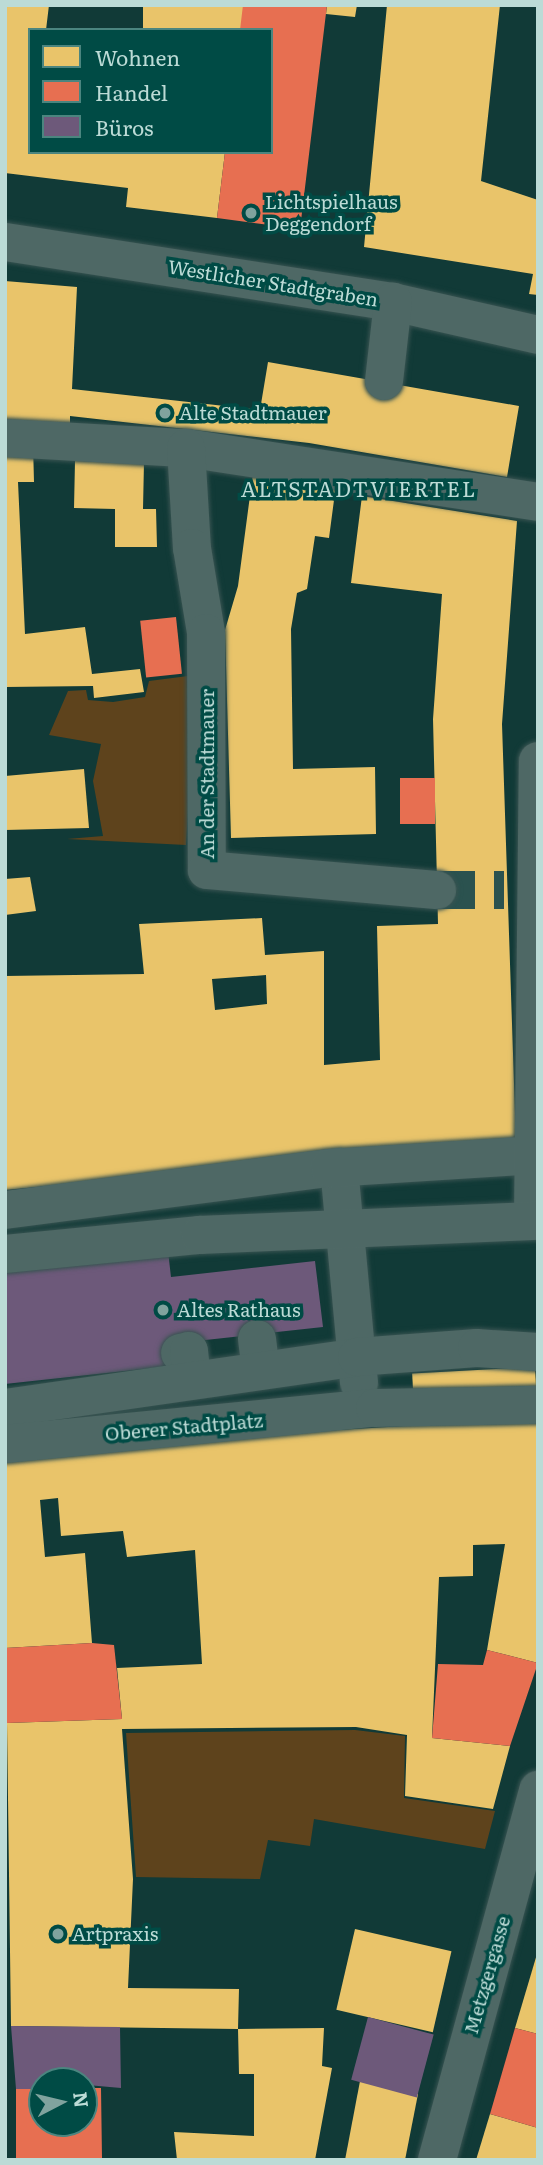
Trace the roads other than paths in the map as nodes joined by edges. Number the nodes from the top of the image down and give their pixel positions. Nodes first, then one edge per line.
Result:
1 (5, 242) edge
2 (393, 302) junction
3 (538, 335) edge
4 (384, 381) dead end
5 (5, 438) edge
6 (186, 448) junction
7 (538, 502) edge
8 (538, 761) edge
9 (437, 890) tunnel mouth
10 (534, 1155) edge
11 (339, 1167) junction
12 (5, 1210) edge
13 (535, 1220) edge
14 (346, 1225) junction
15 (5, 1254) edge
16 (477, 1348) junction
17 (538, 1352) edge
18 (357, 1357) junction
19 (478, 1402) junction
20 (538, 1405) edge
21 (11, 1406) edge
22 (362, 1410) junction
23 (538, 1790) edge
24 (437, 2160) edge

1 - 2 street, Westlicher Stadtgraben
2 - 3 street, Westlicher Stadtgraben
2 - 4 street
5 - 6 street
6 - 7 street
6 - 9 street, An der Stadtmauer
8 - 10 street
10 - 11 street
10 - 13 street
11 - 12 street
11 - 14 street
13 - 14 street
14 - 15 street
14 - 18 street
16 - 17 street, Oberer Stadtplatz
16 - 18 street, Oberer Stadtplatz
16 - 19 street
18 - 21 street, Oberer Stadtplatz
18 - 22 street
19 - 20 street, Oberer Stadtplatz
19 - 22 street, Oberer Stadtplatz
21 - 22 street, Oberer Stadtplatz
23 - 24 street, Metzgergasse

